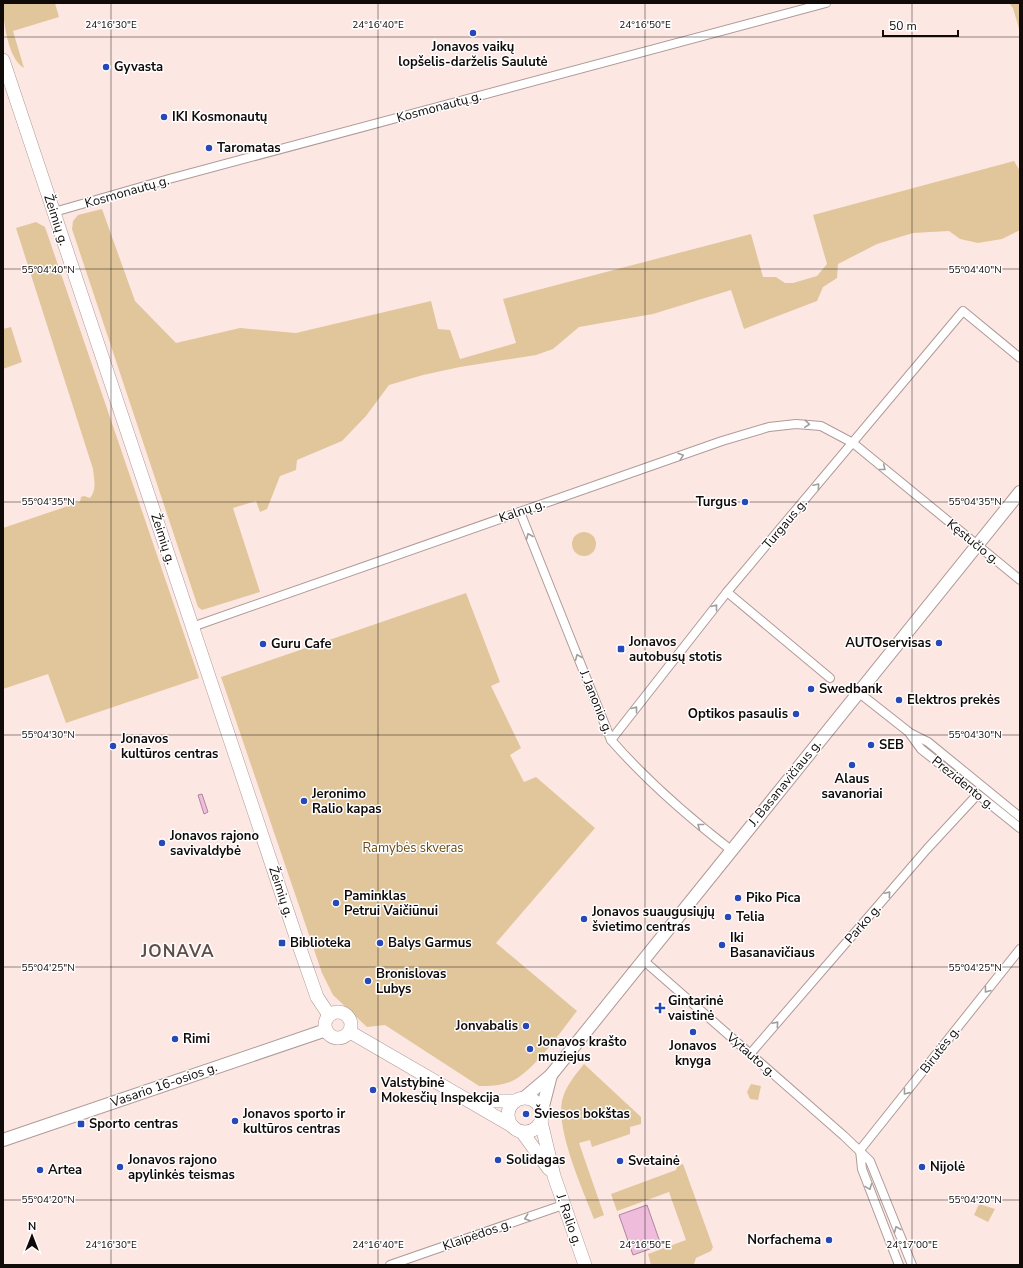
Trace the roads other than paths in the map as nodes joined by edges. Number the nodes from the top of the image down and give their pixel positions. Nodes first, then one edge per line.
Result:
1 (826, 3) edge
2 (3, 60) edge
3 (54, 212) junction
4 (1020, 358) edge
5 (853, 443) junction
6 (1020, 492) edge
7 (520, 512) junction
8 (977, 545) junction
9 (1020, 580) edge
10 (727, 592) junction
11 (192, 627) junction
12 (830, 678) dead end
13 (858, 692) junction
14 (910, 733) junction
15 (611, 740) junction
16 (977, 795) junction
17 (1020, 817) edge
18 (1020, 828) edge
19 (731, 850) junction
20 (1020, 949) edge
21 (643, 960) junction
22 (329, 1015) junction
23 (326, 1030) junction
24 (350, 1032) junction
25 (750, 1054) junction
26 (551, 1075) junction
27 (520, 1099) junction
28 (469, 1101) junction
29 (542, 1116) junction
30 (517, 1129) junction
31 (3, 1140) edge
32 (860, 1150) junction
33 (554, 1176) junction
34 (563, 1205) junction
35 (390, 1265) edge
36 (584, 1265) edge
37 (899, 1265) edge
38 (912, 1265) edge

1 - 3 street, Kosmonautų g.
2 - 3 main road, Žeimių g.
3 - 11 main road, Žeimių g.
4 - 5 street, Turgaus g.
7 -> 5 street, Kalnų g.
5 -> 8 street, Kęstučio g.
10 -> 5 street, Turgaus g.
6 - 8 main road, J. Basanavičiaus g.
7 - 11 street, Kalnų g.
15 -> 7 street, J. Janonio g.
8 - 9 street, Kęstučio g.
8 - 13 main road, J. Basanavičiaus g.
10 - 12 street
15 -> 10 street, Turgaus g.
11 - 22 main road, Žeimių g.
13 - 14 street, Prezidento g.
13 - 19 main road, J. Basanavičiaus g.
14 - 16 street, Prezidento g.
14 - 17 street, Prezidento g.
19 -> 15 street, J. Janonio g.
16 - 18 street, Prezidento g.
25 -> 16 street, Parko g.
19 - 21 main road, J. Basanavičiaus g.
20 -> 32 street, Birutės g.
21 - 25 street, Vytauto g.
21 - 26 main road, J. Basanavičiaus g.
22 - 23 main road
22 - 24 main road
23 - 24 main road
23 - 31 main road, Vasario 16-osios g.
24 - 28 main road
25 - 32 street, Vytauto g.
26 - 27 main road, J. Basanavičiaus g.
26 - 29 main road, J. Basanavičiaus g.
27 - 28 main road
27 - 29 main road
27 - 30 main road
28 - 30 main road
29 - 30 main road
29 - 33 main road, J. Ralio g.
30 - 33 main road, J. Ralio g.
32 -> 37 street
38 -> 32 street, Vytauto g.
33 - 34 main road, J. Ralio g.
34 -> 35 street, Klaipėdos g.
34 - 36 main road, J. Ralio g.

